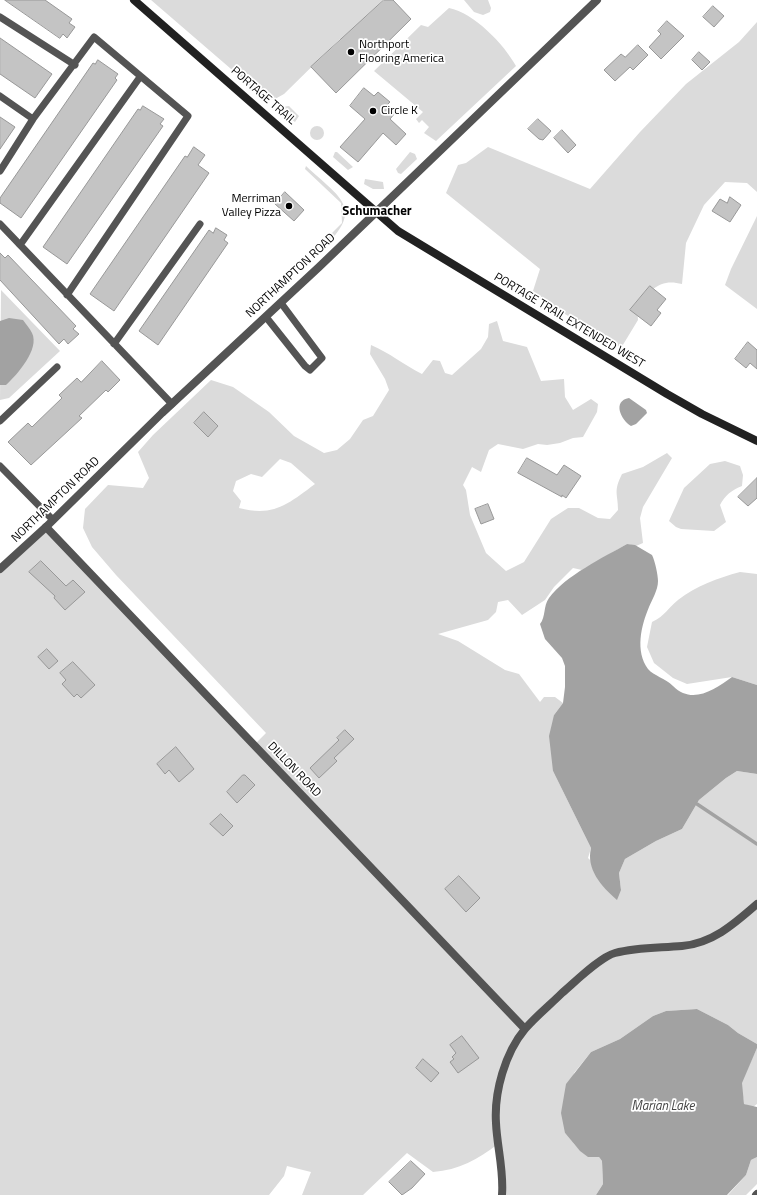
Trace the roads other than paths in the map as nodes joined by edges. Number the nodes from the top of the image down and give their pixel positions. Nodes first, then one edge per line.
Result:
1 (134, 0) edge
2 (597, 0) edge
3 (0, 17) edge
4 (75, 65) junction
5 (140, 77) junction
6 (0, 96) edge
7 (33, 119) junction
8 (0, 171) edge
9 (376, 212) junction
10 (0, 224) edge
11 (200, 224) dead end
12 (20, 245) junction
13 (67, 295) junction
14 (281, 303) junction
15 (266, 317) junction
16 (114, 344) junction
17 (56, 367) dead end
18 (172, 404) junction
19 (0, 421) edge
20 (757, 441) edge
21 (0, 466) edge
22 (53, 520) junction
23 (46, 527) junction
24 (0, 569) edge
25 (757, 904) edge
26 (525, 1029) junction
27 (502, 1195) edge

1 - 9 main road, PORTAGE TRAIL
2 - 9 street, NORTHAMPTON ROAD
3 - 4 lane
4 - 5 lane
4 - 7 lane
5 - 12 lane
5 - 13 lane
6 - 7 lane
7 - 8 lane
9 - 14 street, NORTHAMPTON ROAD
9 - 20 main road, PORTAGE TRAIL EXTENDED WEST
10 - 12 lane
11 - 16 lane
12 - 13 lane
13 - 16 lane
14 - 15 street, NORTHAMPTON ROAD
14 - 15 lane
15 - 18 street, NORTHAMPTON ROAD
16 - 18 lane
17 - 19 lane
18 - 22 street, NORTHAMPTON ROAD
21 - 22 lane
22 - 23 street, NORTHAMPTON ROAD
23 - 24 street, NORTHAMPTON ROAD
23 - 26 street, DILLON ROAD
25 - 26 street
26 - 27 street

